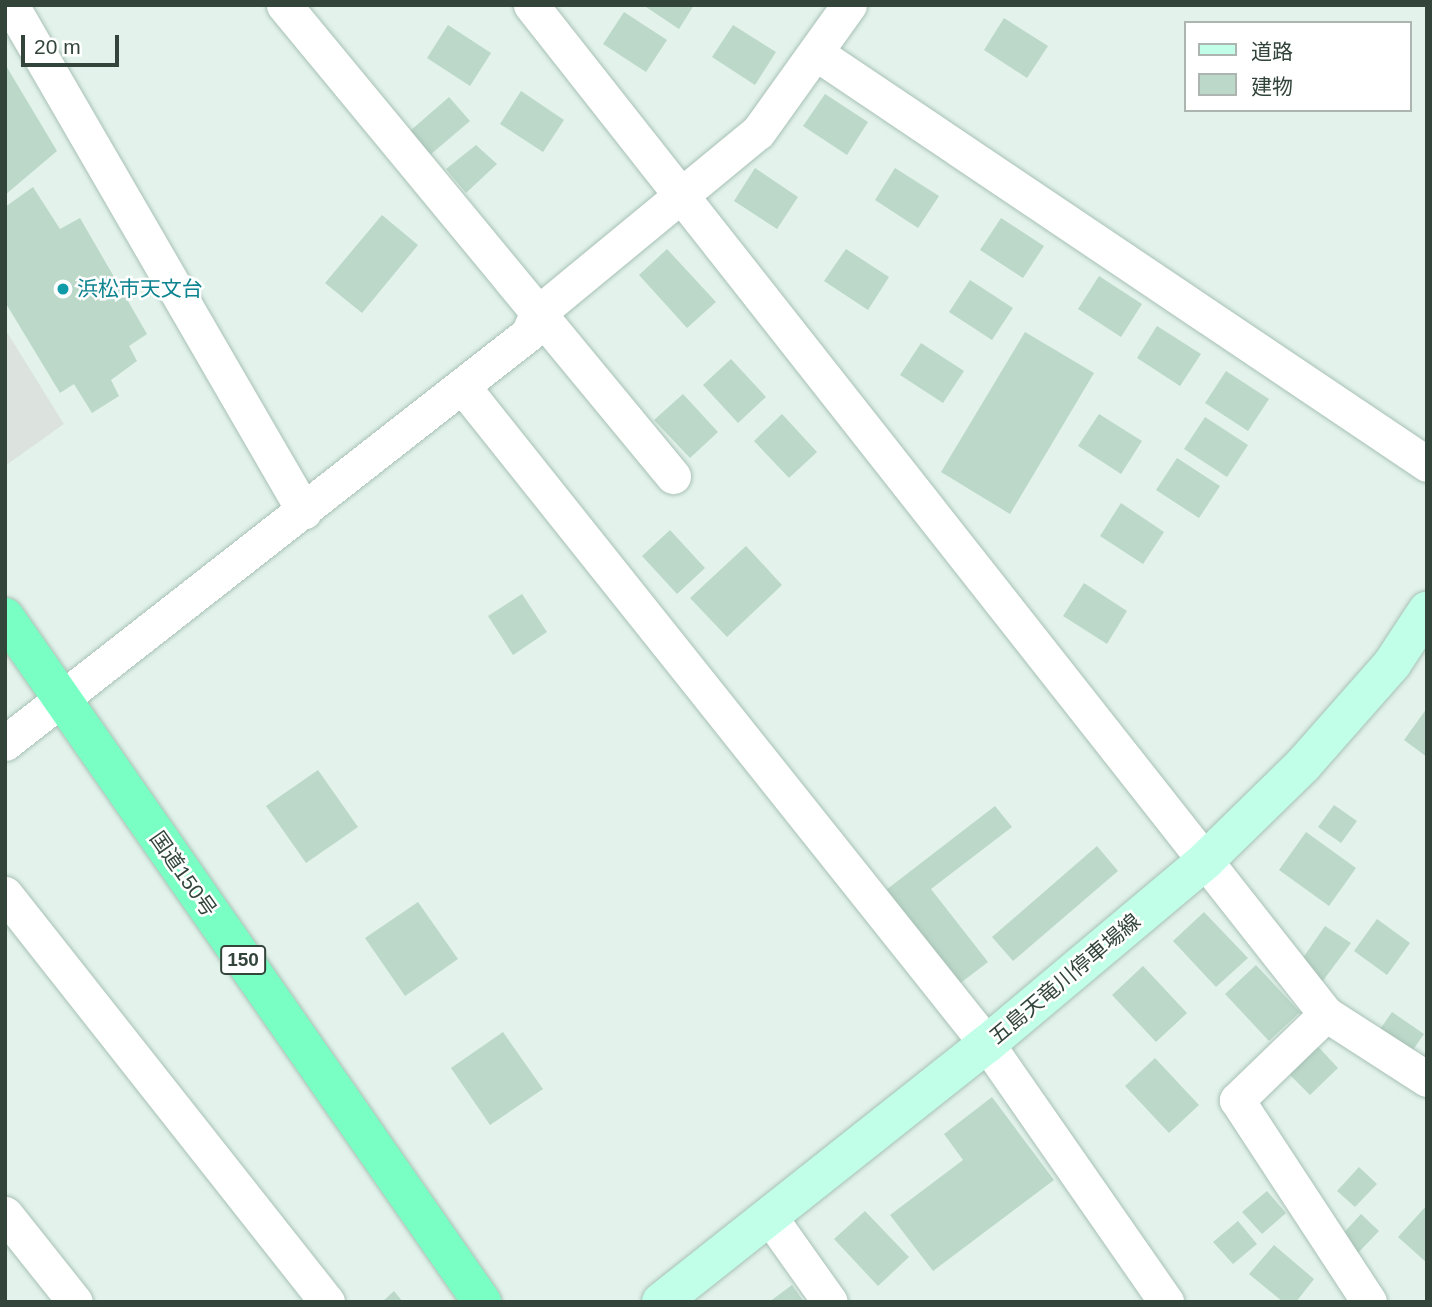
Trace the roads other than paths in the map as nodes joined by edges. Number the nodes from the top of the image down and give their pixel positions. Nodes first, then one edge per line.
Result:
1 (11, 5) edge
2 (284, 5) edge
3 (531, 5) edge
4 (849, 5) edge
5 (816, 53) junction
6 (679, 194) junction
7 (537, 314) junction
8 (463, 387) junction
9 (1427, 464) edge
10 (673, 476) dead end
11 (304, 511) junction
12 (1427, 611) edge
13 (5, 617) edge
14 (63, 699) junction
15 (5, 743) edge
16 (1206, 860) junction
17 (5, 894) edge
18 (1326, 1014) junction
19 (987, 1044) junction
20 (1427, 1079) edge
21 (5, 1214) edge
22 (769, 1216) junction
23 (75, 1302) edge
24 (327, 1302) edge
25 (482, 1302) edge
26 (661, 1302) edge
27 (830, 1302) edge
28 (1166, 1302) edge
29 (1369, 1302) edge

1 - 11 street
2 - 7 street
3 - 6 street
4 - 5 street
5 - 6 street
5 - 9 street
6 - 7 street
6 - 16 street
7 - 8 street
7 - 10 street
8 - 11 street
8 - 19 street
11 - 14 street
12 - 16 main road, 五島天竜川停車場線
13 - 14 highway, 国道150号 / 150
14 - 15 street
14 - 25 highway, 国道150号 / 150
16 - 18 street
16 - 19 main road, 五島天竜川停車場線
17 - 24 street
18 - 20 street
18 - 29 street
19 - 22 main road, 五島天竜川停車場線
19 - 28 street
21 - 23 street
22 - 26 main road, 五島天竜川停車場線
22 - 27 street

